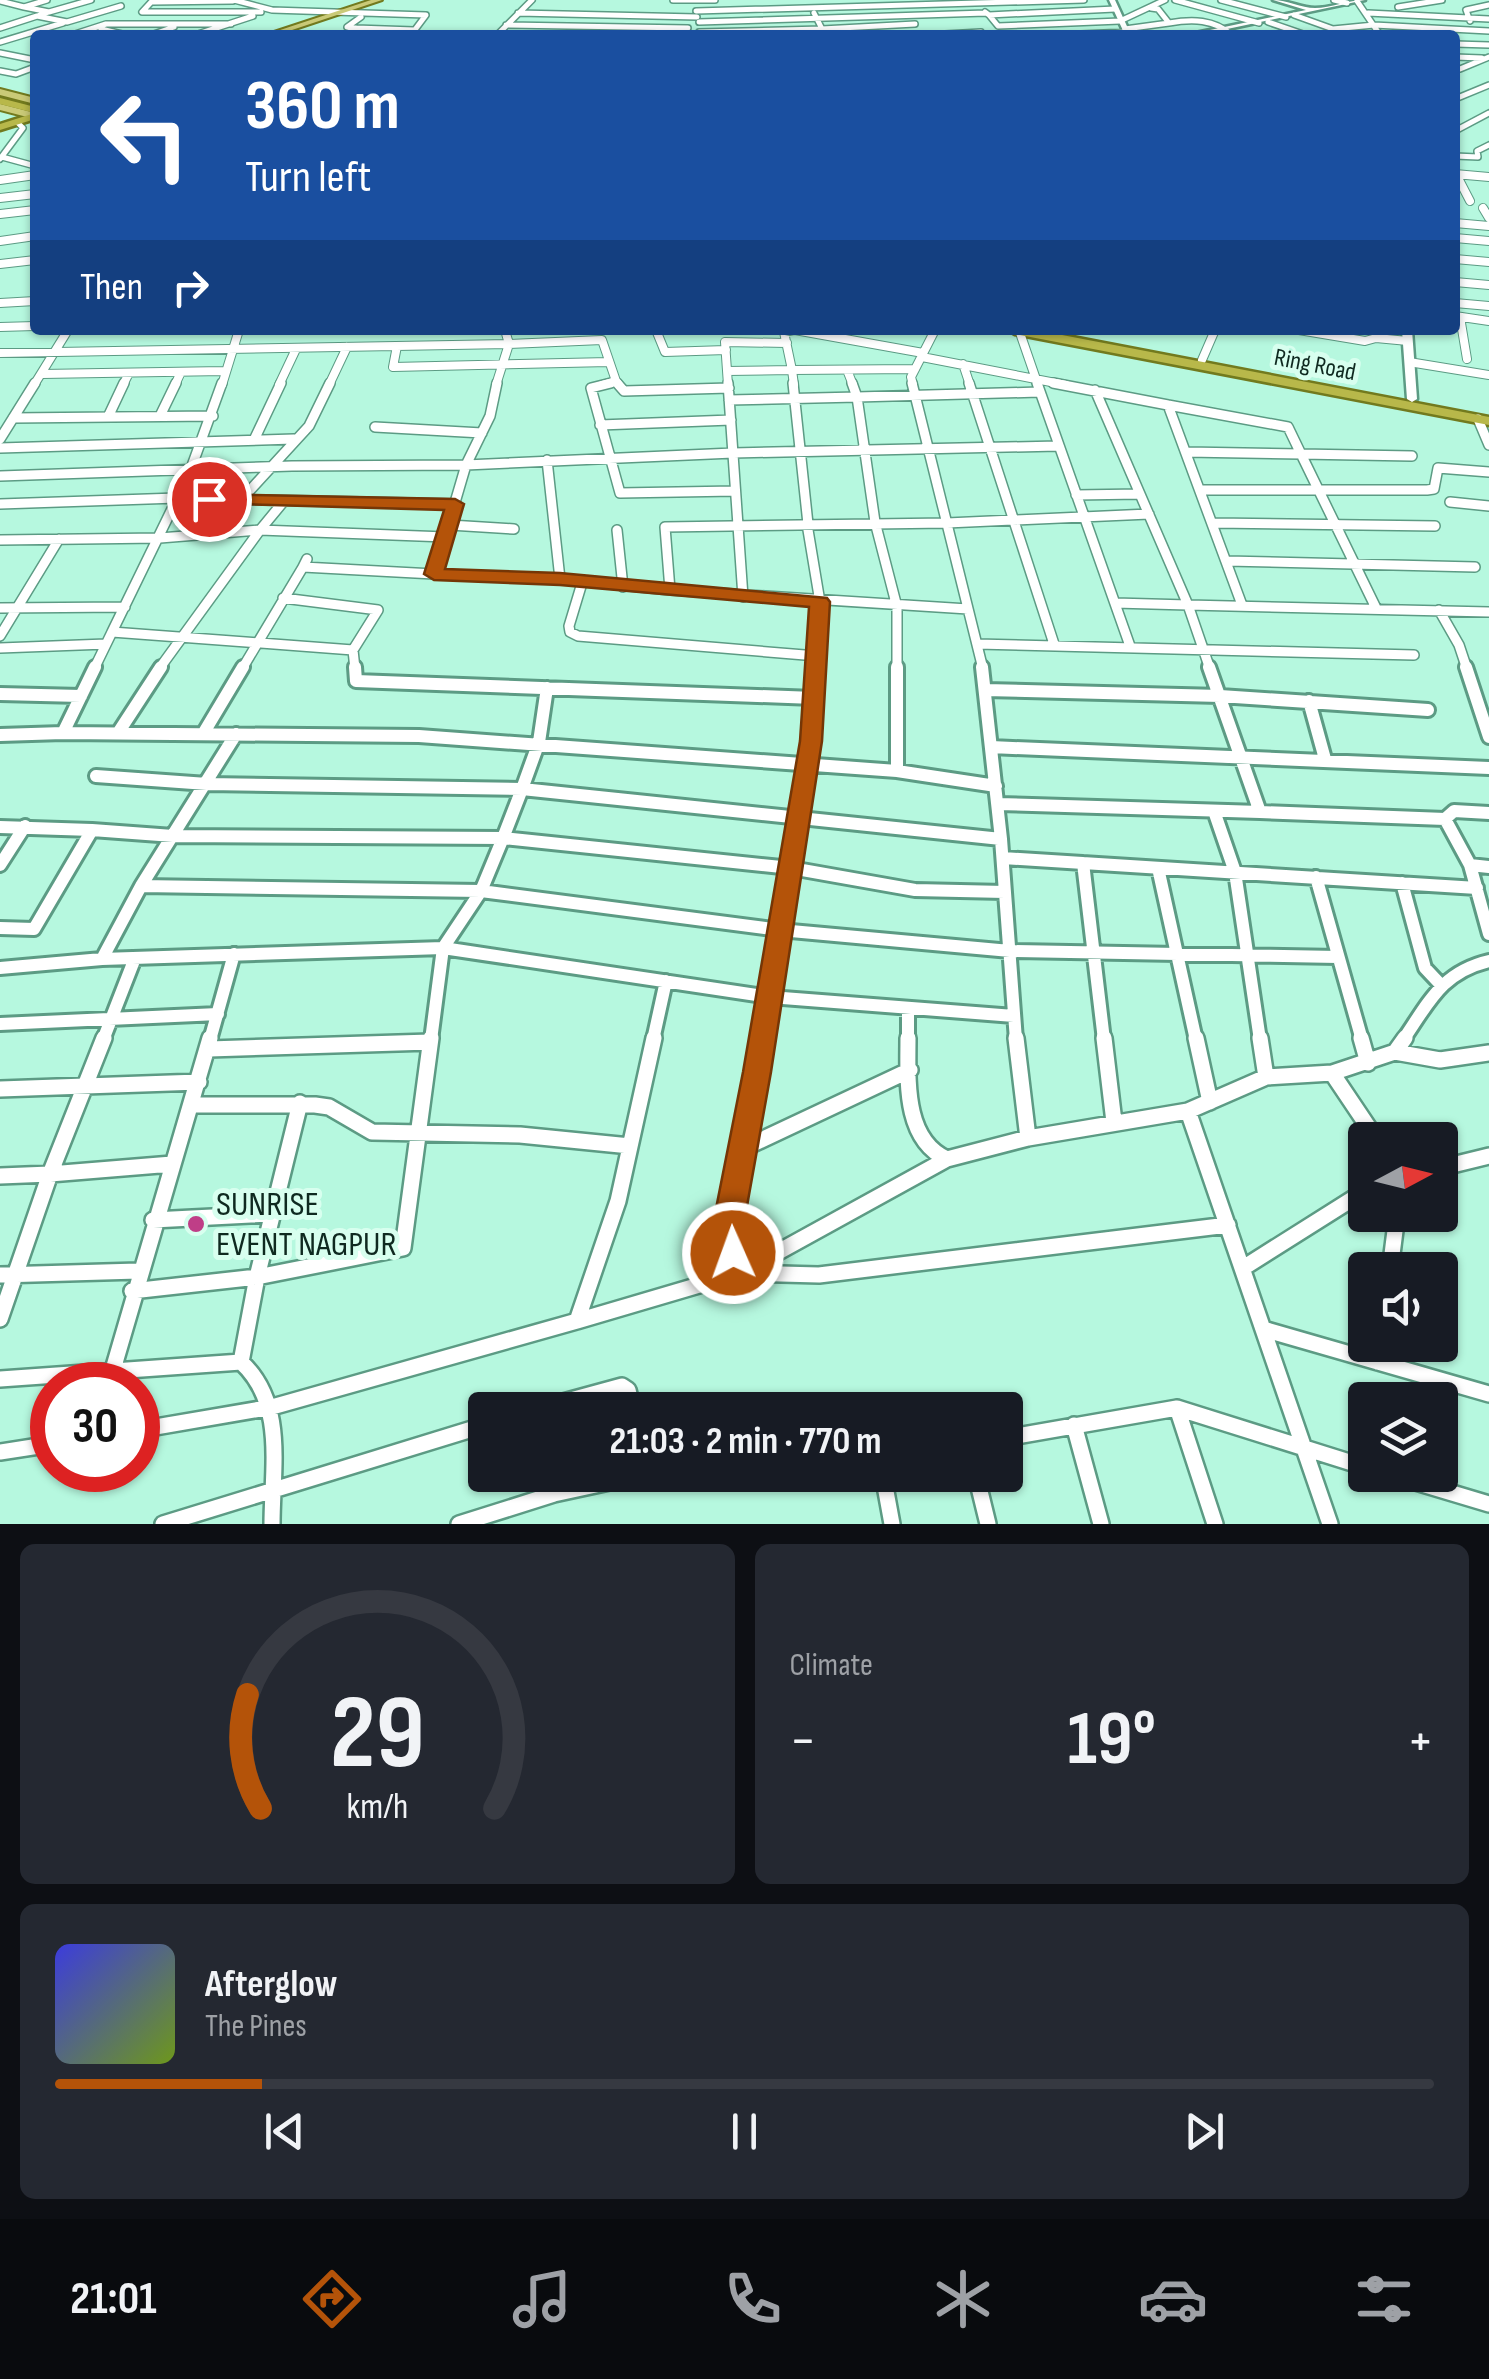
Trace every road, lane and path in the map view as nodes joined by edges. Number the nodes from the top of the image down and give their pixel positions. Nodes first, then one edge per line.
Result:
1 (46, 0) edge
2 (91, 0) edge
3 (233, 0) edge
4 (279, 0) edge
5 (303, 0) edge
6 (369, 0) edge
7 (378, 0) edge
8 (532, 0) edge
9 (566, 0) edge
10 (673, 0) edge
11 (693, 0) edge
12 (715, 0) edge
13 (1084, 0) edge
14 (1112, 0) edge
15 (1165, 0) edge
16 (1175, 0) edge
17 (1221, 0) edge
18 (1276, 0) edge
19 (1334, 0) edge
20 (1442, 0) edge
21 (152, 1) edge
22 (188, 1) edge
23 (223, 1) edge
24 (0, 2) edge
25 (976, 2) edge
26 (1360, 2) edge
27 (810, 4) edge
28 (1347, 4) junction
29 (121, 6) dead end
30 (1489, 6) edge
31 (24, 7) junction
32 (1154, 8) junction
33 (1407, 8) junction
34 (1114, 10) junction
35 (1316, 10) junction
36 (269, 11) junction
37 (339, 11) junction
38 (49, 12) junction
39 (198, 12) junction
40 (1368, 13) junction
41 (365, 14) junction
42 (518, 14) junction
43 (554, 14) junction
44 (911, 14) junction
45 (987, 14) junction
46 (1467, 15) junction
47 (37, 16) junction
48 (1290, 16) junction
49 (1416, 16) junction
50 (966, 17) junction
51 (0, 18) edge
52 (816, 18) junction
53 (1190, 18) junction
54 (1489, 19) edge
55 (18, 22) junction
56 (66, 22) junction
57 (698, 22) junction
58 (1263, 22) junction
59 (916, 23) junction
60 (1169, 23) junction
61 (186, 24) junction
62 (231, 24) junction
63 (506, 25) junction
64 (1374, 25) junction
65 (998, 26) junction
66 (0, 28) edge
67 (93, 28) junction
68 (356, 28) junction
69 (822, 28) junction
70 (1125, 29) edge
71 (40, 30) edge
72 (87, 30) edge
73 (102, 30) edge
74 (167, 30) edge
75 (212, 30) edge
76 (281, 30) edge
77 (353, 30) edge
78 (378, 30) edge
79 (414, 30) edge
80 (502, 30) edge
81 (633, 30) edge
82 (687, 30) edge
83 (776, 30) edge
84 (809, 30) edge
85 (922, 30) edge
86 (980, 30) edge
87 (1002, 30) edge
88 (1224, 30) edge
89 (1237, 30) edge
90 (1289, 30) edge
91 (1377, 30) edge
92 (1476, 30) junction
93 (1489, 31) edge
94 (30, 33) edge
95 (0, 42) edge
96 (1460, 44) edge
97 (1489, 45) edge
98 (30, 49) edge
99 (0, 53) edge
100 (11, 55) junction
101 (1460, 56) edge
102 (1487, 59) edge
103 (30, 62) edge
104 (30, 67) edge
105 (1460, 69) edge
106 (0, 71) edge
107 (1489, 84) edge
108 (1460, 97) edge
109 (0, 99) edge
110 (30, 109) edge
111 (30, 111) edge
112 (30, 112) edge
113 (1489, 113) edge
114 (16, 122) junction
115 (0, 125) edge
116 (1460, 128) edge
117 (1489, 146) edge
118 (1460, 156) edge
119 (1, 158) edge
120 (30, 165) edge
121 (1460, 174) edge
122 (1489, 176) edge
123 (30, 177) edge
124 (0, 180) edge
125 (1460, 182) edge
126 (30, 195) edge
127 (0, 198) edge
128 (1470, 202) dead end
129 (1484, 208) dead end
130 (30, 211) edge
131 (0, 214) edge
132 (1489, 222) edge
133 (1460, 223) edge
134 (30, 237) edge
135 (1460, 238) edge
136 (0, 241) edge
137 (1489, 241) edge
138 (1460, 259) edge
139 (30, 261) edge
140 (1489, 262) edge
141 (0, 264) edge
142 (1460, 282) edge
143 (1489, 285) edge
144 (30, 301) edge
145 (0, 302) edge
146 (1460, 303) edge
147 (1489, 306) edge
148 (1460, 316) edge
149 (1489, 321) edge
150 (30, 326) edge
151 (0, 327) edge
152 (1460, 329) edge
153 (65, 335) edge
154 (236, 335) edge
155 (506, 335) edge
156 (602, 335) edge
157 (658, 335) edge
158 (785, 335) edge
159 (816, 335) edge
160 (932, 335) edge
161 (1020, 335) edge
162 (1045, 335) edge
163 (1070, 335) edge
164 (1213, 335) edge
165 (1329, 335) edge
166 (1408, 336) edge
167 (787, 342) junction
168 (509, 344) junction
169 (397, 346) junction
170 (347, 347) junction
171 (296, 348) junction
172 (230, 349) junction
173 (726, 350) junction
174 (56, 352) junction
175 (0, 353) edge
176 (920, 359) junction
177 (1202, 360) junction
178 (1467, 360) dead end
179 (501, 362) junction
180 (609, 362) junction
181 (1410, 362) junction
182 (963, 364) junction
183 (792, 370) junction
184 (847, 370) junction
185 (224, 371) junction
186 (727, 371) junction
187 (180, 372) junction
188 (129, 373) junction
189 (42, 374) junction
190 (1489, 375) edge
191 (1033, 377) junction
192 (616, 380) junction
193 (728, 388) junction
194 (1095, 390) junction
195 (1039, 392) junction
196 (915, 394) junction
197 (973, 394) junction
198 (796, 398) junction
199 (856, 398) junction
200 (1412, 399) junction
201 (730, 400) junction
202 (1168, 405) junction
203 (160, 416) junction
204 (213, 416) junction
205 (108, 417) junction
206 (13, 418) junction
207 (1485, 418) edge
208 (731, 420) junction
209 (600, 425) junction
210 (376, 427) dead end
211 (482, 433) junction
212 (0, 438) edge
213 (254, 440) junction
214 (294, 440) junction
215 (201, 443) junction
216 (1489, 445) edge
217 (1058, 446) junction
218 (991, 447) junction
219 (0, 448) edge
220 (929, 448) junction
221 (864, 450) junction
222 (802, 451) junction
223 (1187, 452) junction
224 (733, 453) junction
225 (1300, 454) junction
226 (1412, 456) dead end
227 (608, 458) junction
228 (547, 460) junction
229 (466, 465) junction
230 (267, 468) junction
231 (188, 471) junction
232 (1489, 472) edge
233 (0, 476) edge
234 (1202, 490) junction
235 (1318, 490) junction
236 (735, 491) junction
237 (1140, 494) junction
238 (1076, 495) junction
239 (176, 498) junction
240 (241, 500) junction
241 (284, 501) junction
242 (1450, 502) dead end
243 (0, 504) edge
244 (455, 504) junction
245 (1489, 506) edge
246 (1149, 514) junction
247 (1084, 517) junction
248 (1016, 521) junction
249 (875, 522) junction
250 (1334, 522) junction
251 (947, 523) junction
252 (1214, 523) junction
253 (808, 524) junction
254 (450, 525) junction
255 (737, 525) junction
256 (1434, 526) dead end
257 (514, 529) dead end
258 (260, 530) junction
259 (617, 530) dead end
260 (446, 537) junction
261 (160, 538) junction
262 (59, 539) junction
263 (0, 540) edge
264 (1227, 561) junction
265 (1356, 565) junction
266 (1474, 567) dead end
267 (434, 574) junction
268 (560, 579) junction
269 (582, 583) junction
270 (624, 587) junction
271 (670, 590) junction
272 (744, 597) junction
273 (283, 598) junction
274 (820, 602) junction
275 (1116, 604) junction
276 (1242, 605) junction
277 (898, 606) junction
278 (1188, 606) junction
279 (124, 607) junction
280 (0, 608) edge
281 (17, 608) junction
282 (1376, 608) junction
283 (968, 609) junction
284 (1440, 610) junction
285 (1489, 612) edge
286 (0, 636) edge
287 (180, 637) junction
288 (109, 638) junction
289 (256, 643) junction
290 (977, 644) junction
291 (1054, 644) junction
292 (1130, 646) junction
293 (0, 648) edge
294 (1205, 648) junction
295 (353, 650) junction
296 (1414, 655) dead end
297 (816, 656) junction
298 (547, 688) junction
299 (986, 690) junction
300 (0, 694) edge
301 (81, 696) junction
302 (1220, 696) junction
303 (814, 698) junction
304 (1308, 702) junction
305 (1428, 710) dead end
306 (63, 733) junction
307 (0, 734) edge
308 (118, 734) junction
309 (203, 734) junction
310 (236, 734) junction
311 (1489, 737) edge
312 (538, 742) junction
313 (992, 747) junction
314 (1241, 755) junction
315 (1324, 759) junction
316 (808, 764) junction
317 (1489, 768) edge
318 (897, 771) junction
319 (96, 776) dead end
320 (207, 784) junction
321 (996, 786) junction
322 (522, 789) junction
323 (998, 804) junction
324 (1214, 810) junction
325 (1260, 812) junction
326 (1489, 813) edge
327 (799, 817) junction
328 (1445, 820) junction
329 (0, 826) edge
330 (25, 826) junction
331 (92, 830) junction
332 (172, 836) junction
333 (503, 838) junction
334 (1002, 839) junction
335 (1003, 858) junction
336 (1083, 863) junction
337 (0, 864) edge
338 (1470, 864) junction
339 (1489, 866) edge
340 (791, 868) junction
341 (1158, 868) junction
342 (1234, 872) junction
343 (1316, 877) junction
344 (1402, 883) junction
345 (141, 886) junction
346 (1477, 888) junction
347 (482, 891) junction
348 (1005, 892) junction
349 (0, 928) edge
350 (780, 930) junction
351 (1489, 934) edge
352 (443, 948) junction
353 (1010, 952) junction
354 (1094, 953) junction
355 (1177, 953) junction
356 (234, 954) junction
357 (1248, 956) junction
358 (1338, 957) junction
359 (135, 958) junction
360 (102, 959) junction
361 (1489, 961) edge
362 (0, 968) edge
363 (666, 982) junction
364 (1442, 985) junction
365 (770, 997) junction
366 (908, 1008) junction
367 (218, 1014) junction
368 (1014, 1016) junction
369 (110, 1017) junction
370 (0, 1024) edge
371 (430, 1042) junction
372 (209, 1049) junction
373 (1395, 1052) junction
374 (1489, 1053) edge
375 (1368, 1064) junction
376 (910, 1070) junction
377 (1332, 1073) junction
378 (1266, 1077) junction
379 (199, 1082) junction
380 (86, 1084) junction
381 (0, 1089) edge
382 (1210, 1102) junction
383 (300, 1104) junction
384 (192, 1105) junction
385 (1188, 1111) junction
386 (1114, 1122) junction
387 (1365, 1122) edge
388 (418, 1131) junction
389 (1028, 1138) junction
390 (630, 1146) junction
391 (740, 1150) junction
392 (1489, 1156) edge
393 (946, 1160) junction
394 (172, 1164) junction
395 (1458, 1164) edge
396 (50, 1174) junction
397 (0, 1176) edge
398 (1348, 1203) edge
399 (270, 1214) junction
400 (153, 1220) junction
401 (1228, 1225) junction
402 (1242, 1268) junction
403 (138, 1271) junction
404 (740, 1272) junction
405 (8, 1275) edge
406 (257, 1277) junction
407 (132, 1292) junction
408 (0, 1319) edge
409 (577, 1321) junction
410 (1264, 1329) junction
411 (1348, 1347) edge
412 (115, 1362) edge
413 (240, 1362) junction
414 (1403, 1362) edge
415 (160, 1370) edge
416 (30, 1378) edge
417 (0, 1379) edge
418 (600, 1392) edge
419 (628, 1392) edge
420 (1489, 1394) edge
421 (272, 1407) junction
422 (1177, 1408) junction
423 (1074, 1425) junction
424 (160, 1426) edge
425 (468, 1430) edge
426 (1023, 1435) edge
427 (30, 1447) edge
428 (1304, 1449) junction
429 (0, 1452) edge
430 (1348, 1462) edge
431 (271, 1490) junction
432 (563, 1492) edge
433 (886, 1492) edge
434 (980, 1492) edge
435 (1449, 1492) edge
436 (1489, 1504) edge
437 (164, 1524) edge
438 (272, 1524) edge
439 (459, 1524) edge
440 (892, 1524) edge
441 (988, 1524) edge
442 (1102, 1524) edge
443 (1215, 1524) edge
444 (1330, 1524) edge

1 - 31 street
2 - 38 street
3 - 23 street
3 - 36 street
4 - 36 street
5 - 36 street
6 - 37 main road
7 - 37 main road
8 - 42 street
9 - 43 street
10 - 11 street
11 - 12 street
11 - 57 street
13 - 25 street
14 - 34 street
15 - 32 street
16 - 58 street
17 - 48 street
18 - 35 street
19 - 28 street
20 - 33 street
21 - 22 street
21 - 39 street
22 - 23 street
24 - 31 street
25 - 27 street
25 - 45 street
26 - 28 street
26 - 33 street
26 - 40 street
27 - 52 street
27 - 57 street
28 - 35 street
29 - 56 street
30 - 46 street
31 - 38 street
32 - 53 street
32 - 60 street
32 - 70 street
33 - 46 street
33 - 49 street
34 - 45 street
34 - 70 street
35 - 48 street
36 - 37 street
36 - 39 street
36 - 62 street
37 - 41 street
37 - 76 main road
38 - 47 street
39 - 61 street
40 - 49 street
40 - 64 street
41 - 68 street
41 - 79 street
42 - 43 street
42 - 63 street
43 - 57 street
44 - 50 street
44 - 52 street
44 - 59 street
45 - 50 street
45 - 65 street
46 - 49 street
46 - 54 street
46 - 92 street
47 - 55 street
47 - 56 street
48 - 58 street
48 - 64 street
50 - 59 street
50 - 86 street
51 - 55 street
52 - 57 street
52 - 69 street
53 - 60 street
53 - 88 street
55 - 66 street
56 - 67 street
56 - 71 street
57 - 82 street
57 - 83 street
58 - 89 street
58 - 90 street
59 - 69 street
59 - 85 street
60 - 70 street
61 - 62 street
61 - 67 street
61 - 74 street
62 - 75 street
63 - 80 street
63 - 81 street
64 - 91 street
64 - 92 street
65 - 70 street
65 - 87 street
67 - 72 street
67 - 73 street
68 - 77 street
68 - 78 street
69 - 84 street
92 - 93 street
94 - 95 street
96 - 97 street
98 - 100 street
99 - 100 street
100 - 103 street
101 - 102 street
102 - 105 street
104 - 106 street
107 - 108 street
109 - 110 highway
111 - 115 highway
112 - 114 highway
113 - 116 street
114 - 115 highway
114 - 119 street
117 - 118 street
119 - 120 street
121 - 122 street
123 - 124 street
125 - 128 street
126 - 127 street
129 - 132 street
130 - 131 street
132 - 133 street
134 - 136 street
135 - 137 street
138 - 140 street
139 - 141 street
142 - 143 street
144 - 145 street
146 - 147 street
148 - 149 street
150 - 151 street
152 - 178 street
153 - 174 street
154 - 172 street
155 - 168 street
156 - 168 street
156 - 180 street
157 - 173 street
158 - 167 street
159 - 176 street
160 - 176 street
161 - 191 street
162 - 207 highway, Ring Road
163 - 177 highway, Ring Road
164 - 177 street
165 - 166 street
166 - 181 street
167 - 173 street
167 - 183 street
168 - 169 street
168 - 179 street
169 - 170 street
169 - 179 street
170 - 171 street
170 - 214 street
171 - 172 street
171 - 213 street
172 - 174 street
172 - 185 street
173 - 186 street
174 - 175 street
174 - 189 street
176 - 182 street
176 - 184 street
176 - 196 street
177 - 200 highway, Ring Road
179 - 180 street
179 - 211 street
180 - 192 street
181 - 190 street
181 - 200 street
182 - 191 street
182 - 197 street
183 - 184 street
183 - 186 street
183 - 198 street
184 - 199 street
185 - 187 street
185 - 204 street
186 - 193 street
187 - 188 street
187 - 203 street
188 - 189 street
188 - 205 street
189 - 206 street
191 - 194 street
191 - 195 street
192 - 193 street
192 - 209 street
193 - 201 street
194 - 202 street
194 - 237 street
195 - 197 street
195 - 217 street
196 - 197 street
196 - 199 street
196 - 220 street
197 - 218 street
198 - 199 street
198 - 201 street
198 - 222 street
199 - 221 street
200 - 207 highway, Ring Road
201 - 208 street
202 - 223 street
202 - 225 street
203 - 204 street
203 - 205 street
204 - 215 street
205 - 206 street
206 - 212 street
207 - 216 street
208 - 209 street
208 - 224 street
209 - 227 street
210 - 211 street
211 - 229 street
213 - 214 street
213 - 215 street
214 - 230 street
215 - 219 street
215 - 231 street
217 - 218 street
217 - 238 street
218 - 220 street
218 - 248 street
220 - 221 street
220 - 251 street
221 - 222 street
221 - 249 street
222 - 224 street
222 - 253 street
223 - 225 street
223 - 234 street
224 - 227 street
224 - 236 street
225 - 226 street
225 - 235 street
227 - 228 street
227 - 236 street
228 - 229 street
228 - 268 street
229 - 230 street
229 - 244 street
230 - 231 street
230 - 240 street
231 - 233 street
231 - 239 street
232 - 235 street
234 - 235 street
234 - 252 street
235 - 250 street
236 - 255 street
237 - 238 street
237 - 246 street
238 - 247 street
239 - 240 street
239 - 243 street
239 - 261 street
240 - 241 street
241 - 244 street
241 - 258 street
242 - 245 street
244 - 254 street
246 - 247 street
246 - 278 street
247 - 248 street
247 - 275 street
248 - 251 street
248 - 291 street
249 - 251 street
249 - 253 street
249 - 277 street
250 - 252 street
250 - 256 street
250 - 265 street
251 - 283 street
252 - 264 street
253 - 255 street
253 - 274 street
254 - 257 street
254 - 260 street
255 - 271 street
255 - 272 street
258 - 260 street
258 - 261 street
258 - 287 street
259 - 270 street
260 - 267 street
261 - 262 street
261 - 279 street
262 - 263 street
262 - 281 street
264 - 265 street
264 - 276 street
265 - 266 street
265 - 282 street
267 - 268 street
267 - 273 street
268 - 269 street
269 - 270 street
269 - 297 street
270 - 271 street
271 - 272 street
272 - 274 street
273 - 289 street
273 - 295 street
274 - 277 street
274 - 297 street
275 - 278 street
275 - 292 street
276 - 278 street
276 - 282 street
277 - 283 street
277 - 318 street
278 - 294 street
279 - 281 street
279 - 288 street
280 - 281 street
281 - 286 street
282 - 284 street
283 - 290 street
284 - 285 street
284 - 311 street
287 - 288 street
287 - 289 street
287 - 308 street
288 - 293 street
288 - 301 street
289 - 295 street
289 - 309 street
290 - 291 street
290 - 299 street
291 - 292 street
292 - 294 street
294 - 296 street
294 - 302 street
295 - 298 street
297 - 303 street
298 - 303 street
298 - 312 street
299 - 302 street
299 - 313 street
300 - 301 street
301 - 306 street
302 - 304 street
302 - 314 street
303 - 316 street
304 - 305 street
304 - 315 street
306 - 307 street
306 - 308 street
308 - 309 street
309 - 310 street
310 - 312 street
310 - 320 street
312 - 316 street
312 - 322 street
313 - 314 street
313 - 321 street
314 - 315 street
314 - 325 street
315 - 317 street
316 - 318 street
316 - 327 street
318 - 321 street
319 - 320 street
320 - 322 street
320 - 332 street
321 - 323 street
322 - 327 street
322 - 333 street
323 - 324 street
323 - 334 street
324 - 325 street
324 - 342 street
325 - 328 street
326 - 328 street
327 - 334 street
327 - 340 street
328 - 338 street
329 - 330 street
330 - 331 street
330 - 337 street
331 - 332 street
331 - 349 street
332 - 333 street
332 - 345 street
333 - 340 street
333 - 347 street
334 - 335 street
335 - 336 street
335 - 348 street
336 - 341 street
336 - 354 street
338 - 339 street
338 - 346 street
340 - 348 street
340 - 350 street
341 - 342 street
341 - 355 street
342 - 343 street
342 - 357 street
343 - 344 street
343 - 358 street
344 - 346 street
344 - 364 street
345 - 347 street
345 - 360 street
346 - 351 street
347 - 350 street
347 - 352 street
348 - 353 street
350 - 353 street
350 - 365 street
352 - 356 street
352 - 363 street
352 - 371 street
353 - 354 street
353 - 368 street
354 - 355 street
354 - 386 street
355 - 357 street
355 - 382 street
356 - 359 street
356 - 367 street
357 - 358 street
357 - 378 street
358 - 375 street
359 - 360 street
359 - 369 street
360 - 362 street
361 - 364 street
363 - 365 street
363 - 390 street
364 - 373 street
365 - 366 street
365 - 391 street
366 - 368 street
366 - 376 street
367 - 369 street
367 - 372 street
368 - 389 street
369 - 370 street
369 - 380 street
371 - 372 street
371 - 388 street
372 - 379 street
373 - 374 street
373 - 375 street
375 - 377 street
376 - 391 street
376 - 393 street
377 - 378 street
377 - 387 street
378 - 382 street
379 - 380 street
379 - 384 street
380 - 381 street
380 - 396 street
382 - 385 street
383 - 384 street
383 - 388 street
383 - 399 street
384 - 394 street
385 - 386 street
385 - 401 street
386 - 389 street
388 - 390 street
388 - 406 street
389 - 393 street
390 - 409 street
391 - 404 street
392 - 395 street
393 - 404 street
394 - 396 street
394 - 400 street
396 - 397 street
396 - 405 street
398 - 402 street
399 - 400 street
399 - 406 street
400 - 403 street
401 - 402 street
401 - 404 street
402 - 410 street
403 - 405 street
403 - 407 street
404 - 409 street
405 - 408 street
406 - 407 street
406 - 413 street
407 - 412 street
409 - 421 street
410 - 411 street
410 - 428 street
413 - 415 street
413 - 421 street
414 - 420 street
416 - 417 street
418 - 419 street
421 - 424 street
421 - 431 street
422 - 423 street
422 - 428 street
422 - 443 street
423 - 426 street
423 - 442 street
425 - 431 street
427 - 429 street
428 - 430 street
428 - 444 street
431 - 437 street
431 - 438 street
432 - 439 street
433 - 440 street
434 - 441 street
435 - 436 street

